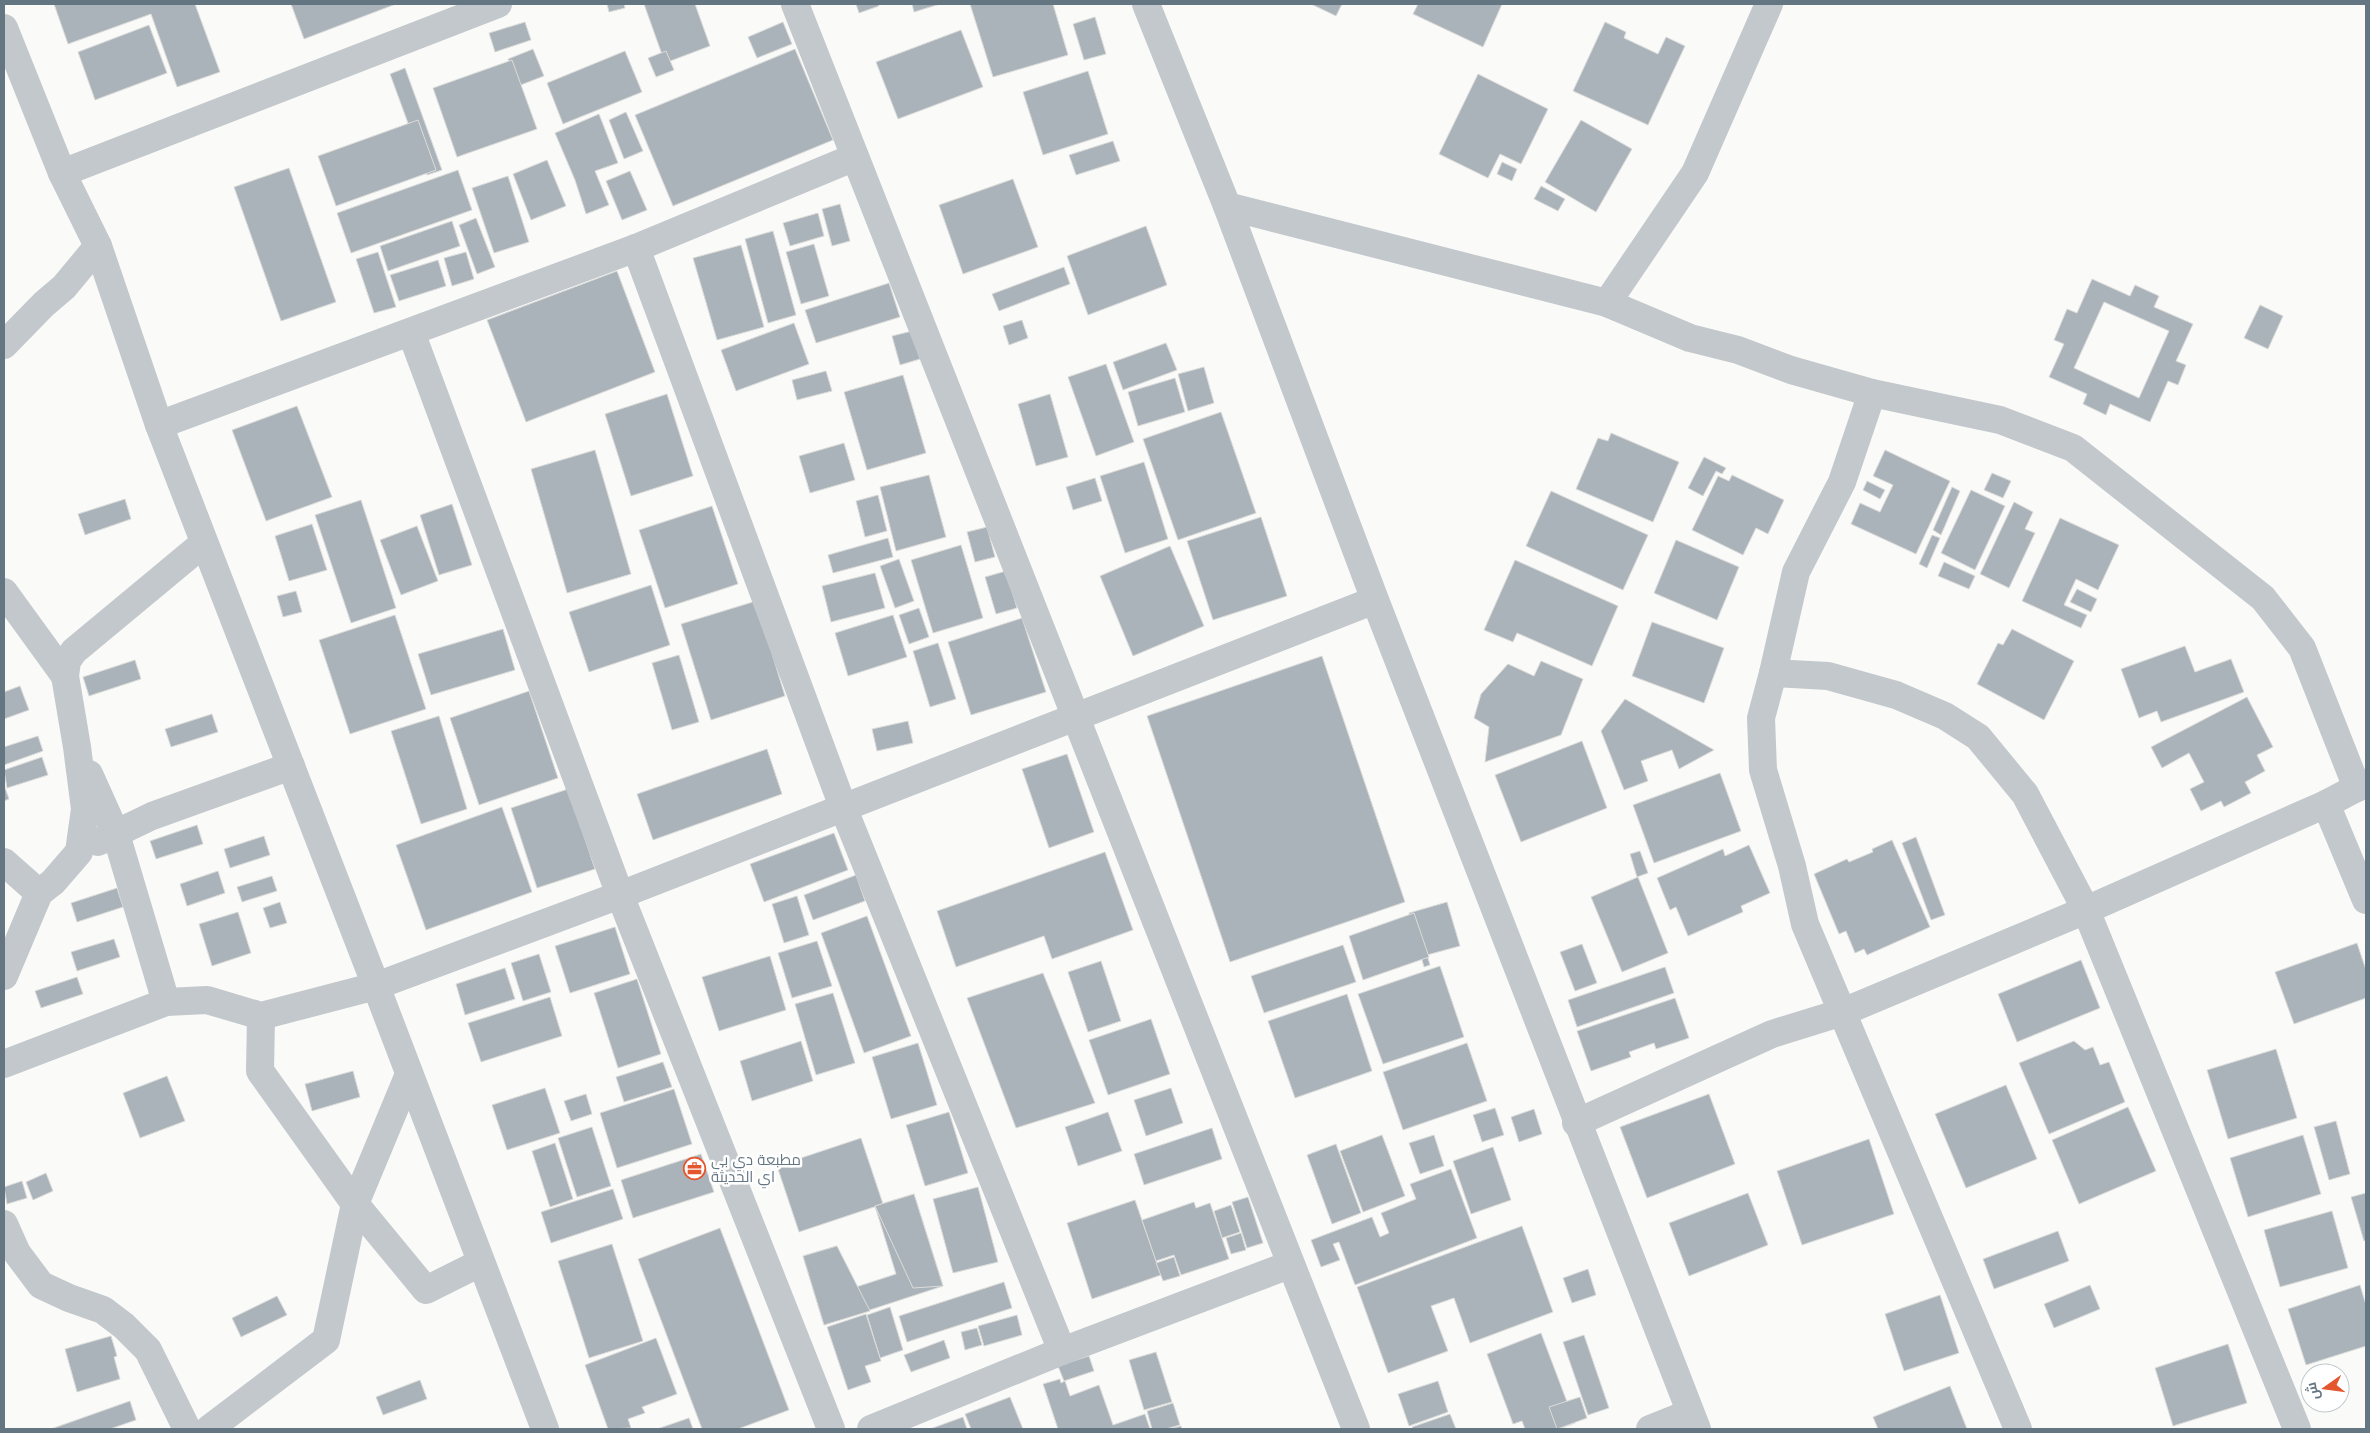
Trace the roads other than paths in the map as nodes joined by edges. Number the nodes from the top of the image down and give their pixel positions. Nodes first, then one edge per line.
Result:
1 (498, 4) edge
2 (796, 4) edge
3 (1146, 4) edge
4 (1769, 4) edge
5 (4, 28) edge
6 (855, 157) junction
7 (62, 173) junction
8 (1227, 206) junction
9 (98, 246) junction
10 (636, 248) junction
11 (1607, 303) junction
12 (411, 332) junction
13 (4, 345) edge
14 (1872, 393) junction
15 (158, 425) junction
16 (204, 544) junction
17 (4, 592) edge
18 (1375, 600) junction
19 (1773, 673) junction
20 (65, 676) junction
21 (1075, 718) junction
22 (78, 747) junction
23 (291, 766) junction
24 (2362, 785) edge
25 (2326, 804) junction
26 (843, 807) junction
27 (116, 834) junction
28 (79, 852) junction
29 (4, 862) edge
30 (38, 893) junction
31 (620, 895) junction
32 (2366, 900) edge
33 (2086, 910) junction
34 (4, 976) edge
35 (376, 986) junction
36 (166, 1002) junction
37 (1842, 1012) junction
38 (261, 1016) junction
39 (4, 1064) edge
40 (409, 1074) junction
41 (1576, 1123) junction
42 (355, 1204) junction
43 (4, 1224) edge
44 (480, 1263) junction
45 (1289, 1265) junction
46 (1062, 1351) junction
47 (1694, 1421) edge
48 (187, 1429) edge
49 (209, 1429) edge
50 (545, 1429) edge
51 (831, 1429) edge
52 (870, 1429) edge
53 (1356, 1429) edge
54 (1650, 1429) edge
55 (2018, 1429) edge
56 (2297, 1429) edge

1 - 7 street
2 - 6 street
3 - 8 street
4 - 11 street
5 - 7 street
6 - 10 street
6 - 21 street
7 - 9 street
8 - 11 street
8 - 18 street
9 - 13 street
9 - 15 street
10 - 12 street
10 - 26 street
11 - 14 street
12 - 15 street
12 - 31 street
14 - 19 street
14 - 24 street
15 - 16 street
16 - 20 street
16 - 23 street
17 - 20 street
18 - 21 street
18 - 41 street
19 - 33 street
19 - 37 street
20 - 22 street
21 - 26 street
21 - 45 street
22 - 27 street
22 - 28 street
23 - 27 street
23 - 35 street
24 - 25 street
25 - 32 street
25 - 33 street
26 - 31 street
26 - 46 street
27 - 28 street
27 - 36 street
28 - 30 street
29 - 30 street
30 - 34 street
31 - 35 street
31 - 51 street
33 - 37 street
33 - 56 street
35 - 38 street
35 - 40 street
36 - 38 street
36 - 39 street
37 - 41 street
37 - 55 street
38 - 42 street
40 - 42 street
40 - 44 street
41 - 47 street
42 - 44 street
42 - 49 street
43 - 48 street
44 - 50 street
45 - 46 street
45 - 53 street
46 - 52 street
47 - 54 street

